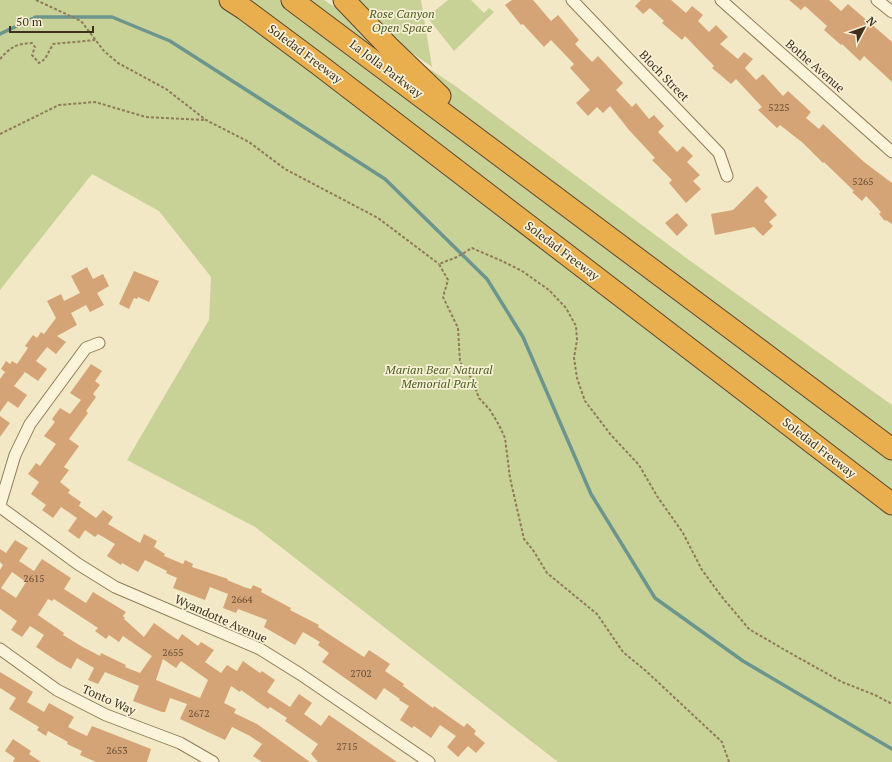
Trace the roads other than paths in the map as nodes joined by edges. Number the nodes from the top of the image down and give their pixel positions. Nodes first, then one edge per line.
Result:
1 (230, 0) edge
2 (292, 0) edge
3 (344, 0) edge
4 (572, 0) edge
5 (721, 0) edge
6 (877, 0) edge
7 (892, 12) edge
8 (480, 139) junction
9 (892, 152) edge
10 (727, 176) dead end
11 (99, 343) dead end
12 (892, 449) edge
13 (892, 504) edge
14 (0, 506) edge
15 (0, 649) edge
16 (213, 762) edge
17 (429, 762) edge

1 - 13 highway, Soledad Freeway
2 - 8 highway, La Jolla Parkway
3 - 8 highway
4 - 10 street, Bloch Street
5 - 9 street, Bothe Avenue
6 - 7 street
8 - 12 highway
11 - 14 street
14 - 17 street, Wyandotte Avenue
15 - 16 street, Tonto Way

